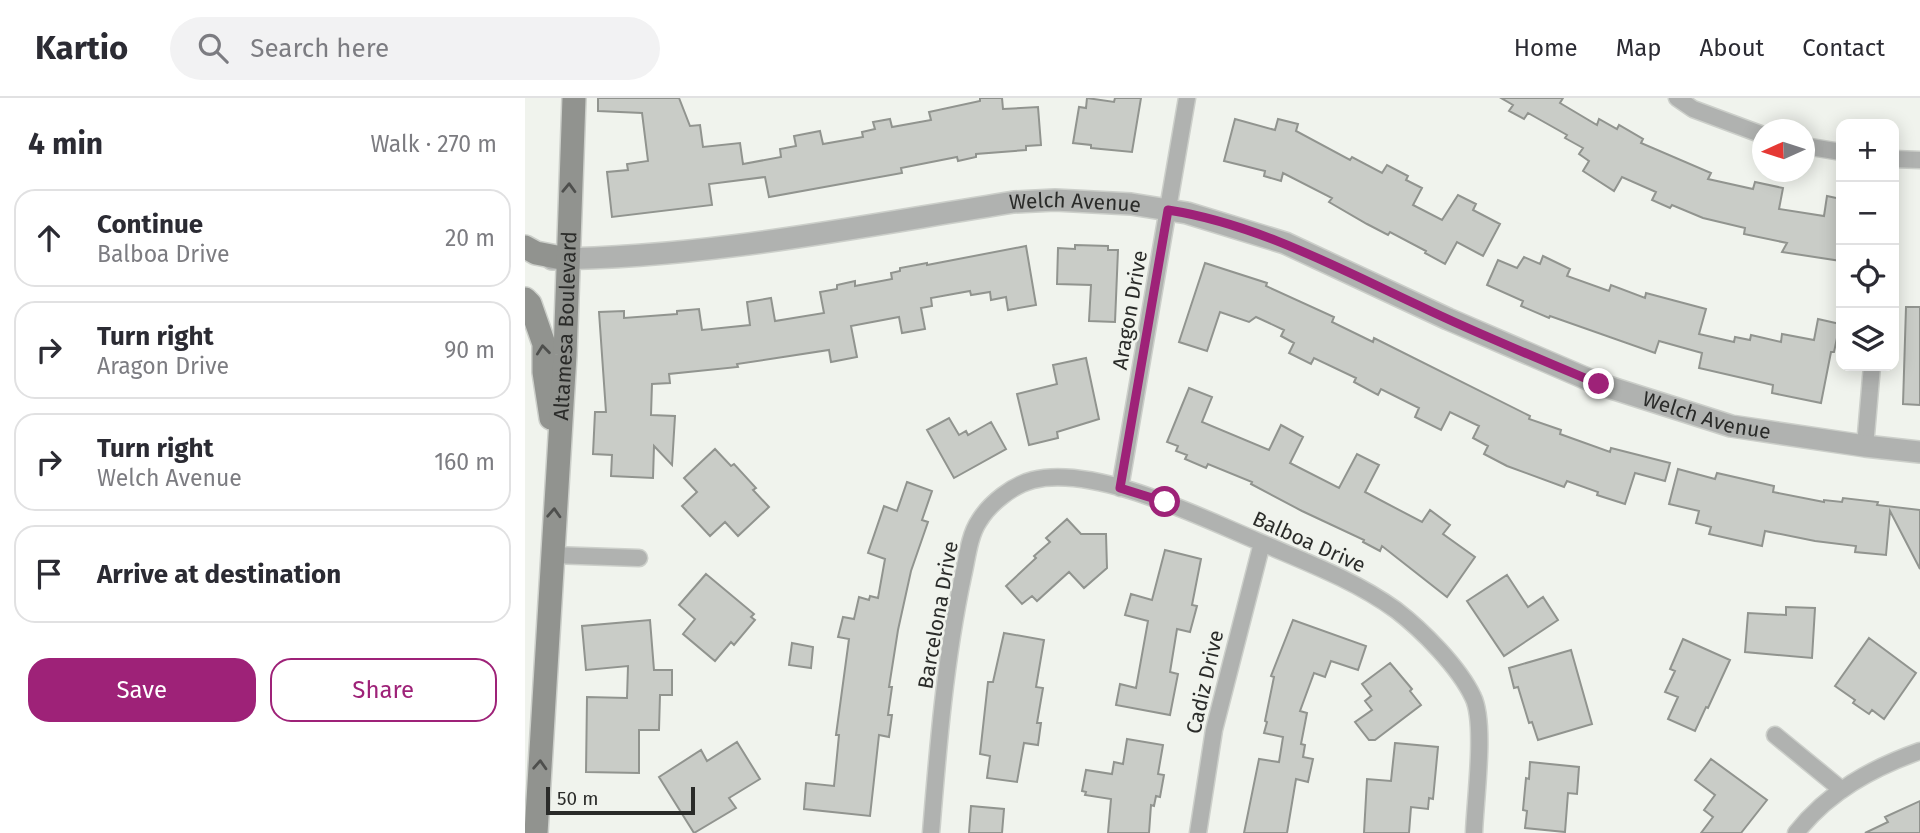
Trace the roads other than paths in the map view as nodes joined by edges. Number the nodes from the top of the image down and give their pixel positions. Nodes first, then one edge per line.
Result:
1 (573, 98) edge
2 (1187, 98) edge
3 (1677, 98) edge
4 (1752, 131) edge
5 (1815, 148) edge
6 (1836, 151) edge
7 (1899, 159) edge
8 (1920, 160) edge
9 (1168, 210) junction
10 (525, 247) edge
11 (567, 259) junction
12 (525, 260) edge
13 (525, 299) edge
14 (1872, 371) edge
15 (1865, 446) junction
16 (1920, 452) edge
17 (557, 467) junction
18 (1120, 488) junction
19 (1262, 543) junction
20 (552, 555) junction
21 (639, 558) dead end
22 (1775, 735) dead end
23 (1920, 751) edge
24 (1842, 790) junction
25 (536, 833) edge
26 (931, 833) edge
27 (1198, 833) edge
28 (1474, 833) edge
29 (1796, 833) edge

11 -> 1 main road, Altamesa Boulevard
2 - 9 street, Aragon Drive
3 - 4 street
5 - 6 street
7 - 8 street
9 - 11 street, Welch Avenue
9 - 15 street, Welch Avenue
9 - 18 street, Aragon Drive
10 - 11 main road
11 - 12 street, Welch Avenue
11 - 17 main road, Altamesa Boulevard
17 -> 13 main road
14 - 15 street
15 - 16 street, Welch Avenue
20 -> 17 main road, Altamesa Boulevard
18 - 19 street, Balboa Drive
18 - 26 street, Barcelona Drive
19 - 27 street, Cadiz Drive
19 - 28 street, Balboa Drive
20 - 21 street
25 -> 20 main road, Altamesa Boulevard
22 - 24 street
23 - 24 street
24 - 29 street

